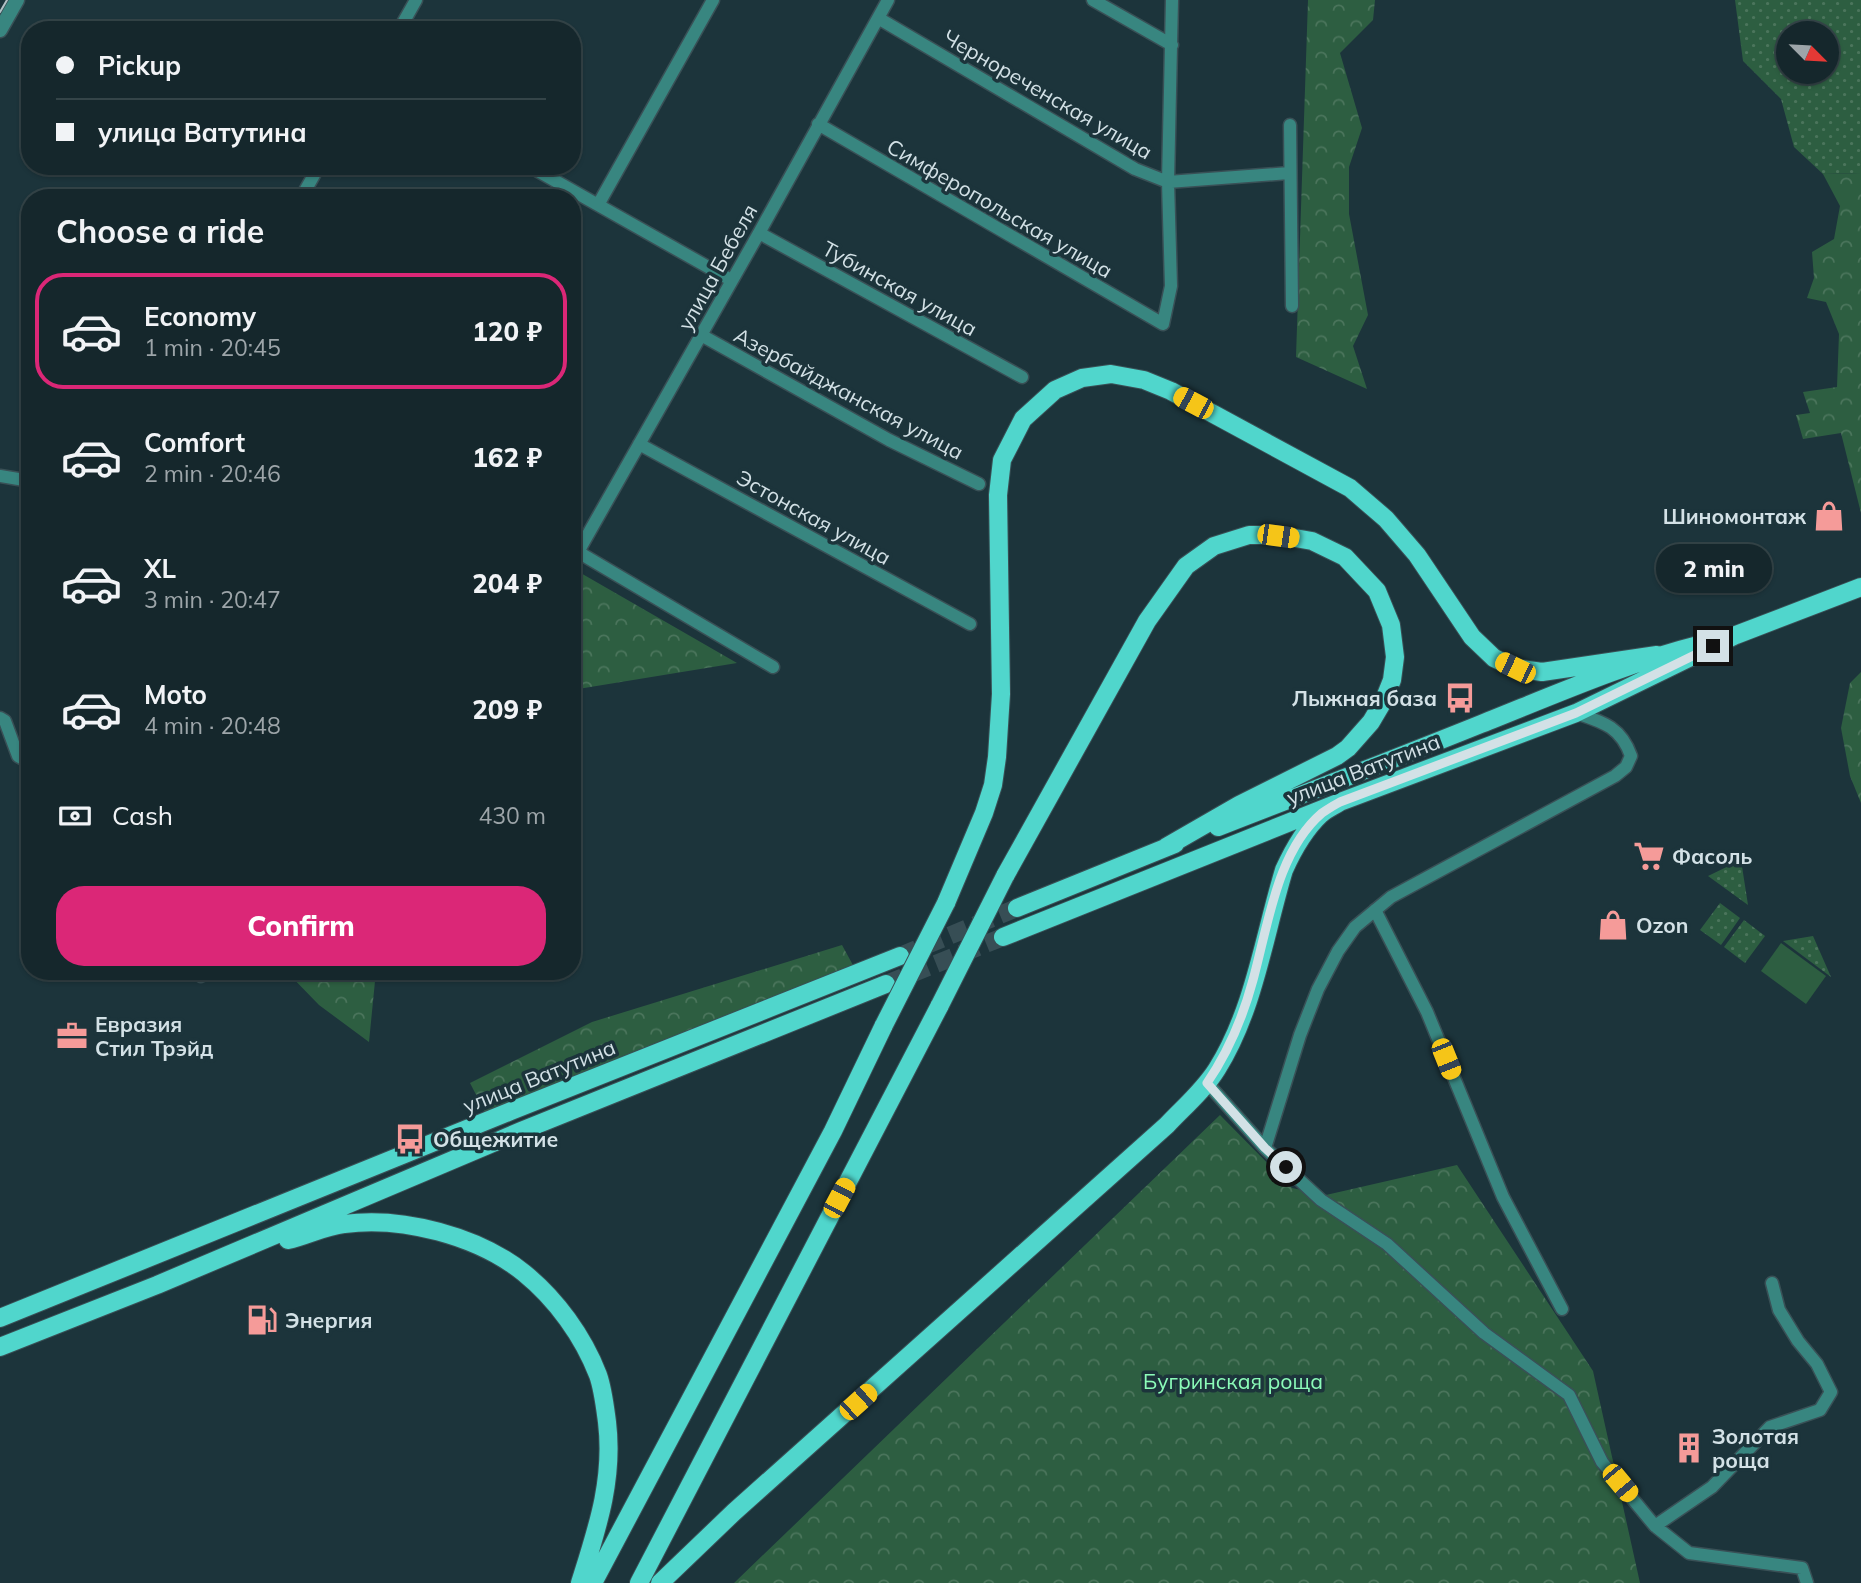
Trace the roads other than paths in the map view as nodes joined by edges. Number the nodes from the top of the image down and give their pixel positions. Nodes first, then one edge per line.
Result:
1 (18, 0) edge
2 (416, 0) edge
3 (713, 0) edge
4 (888, 0) edge
5 (1093, 0) edge
6 (1172, 0) edge
7 (878, 18) junction
8 (404, 21) edge
9 (0, 30) edge
10 (1172, 45) junction
11 (818, 124) junction
12 (1290, 125) dead end
13 (1289, 173) junction
14 (545, 175) edge
15 (1168, 182) junction
16 (570, 189) edge
17 (581, 195) edge
18 (598, 205) junction
19 (759, 233) junction
20 (732, 280) junction
21 (1292, 306) dead end
22 (701, 335) junction
23 (1022, 377) dead end
24 (639, 444) junction
25 (0, 476) edge
26 (21, 480) edge
27 (979, 484) dead end
28 (581, 540) edge
29 (581, 554) edge
30 (1861, 587) edge
31 (970, 624) dead end
32 (1736, 635) junction
33 (1657, 655) junction
34 (773, 667) dead end
35 (1576, 713) junction
36 (0, 718) edge
37 (21, 758) edge
38 (1340, 802) junction
39 (1166, 847) junction
40 (1017, 908) tunnel mouth
41 (1375, 910) junction
42 (1003, 937) tunnel mouth
43 (900, 956) tunnel mouth
44 (886, 984) tunnel mouth
45 (1207, 1083) junction
46 (1265, 1148) junction
47 (226, 1254) junction
48 (1772, 1283) dead end
49 (1562, 1308) dead end
50 (0, 1318) edge
51 (0, 1347) edge
52 (1656, 1525) junction
53 (580, 1583) edge
54 (593, 1583) edge
55 (639, 1583) edge
56 (660, 1583) edge
57 (1807, 1583) edge

1 - 9 street
2 - 8 street
3 - 18 street
4 - 7 street, улица Бебеля
5 - 10 street
6 - 10 street
7 - 11 street, улица Бебеля
7 - 15 street, Чернореченская улица
10 - 15 street
11 - 15 street, Симферопольская улица
11 - 19 street, улица Бебеля
12 - 13 street
13 - 15 street, Чернореченская улица
13 - 21 street
14 - 16 street
17 - 18 street
18 - 20 street
19 - 20 street, улица Бебеля
19 - 23 street, Тубинская улица
20 - 22 street, улица Бебеля
22 - 24 street, улица Бебеля
22 - 27 street, Азербайджанская улица
24 - 28 street, улица Бебеля
24 - 31 street, Эстонская улица
25 - 26 street
29 - 34 street
30 - 32 main road, улица Ватутина
32 - 33 main road, улица Ватутина
32 - 35 main road, улица Ватутина
33 - 39 main road, улица Ватутина
33 - 54 main road, bridge
35 - 38 main road, улица Ватутина
35 - 41 street
36 - 37 street
38 - 42 main road, улица Ватутина
38 - 45 main road
39 - 40 main road, улица Ватутина
39 - 55 main road, bridge
41 - 46 street
41 - 49 street
43 - 50 main road, улица Ватутина
44 - 47 main road, улица Ватутина
45 - 46 street
45 - 56 main road
46 - 52 street
47 - 51 main road, улица Ватутина
47 - 53 main road
48 - 52 street
52 - 57 street

